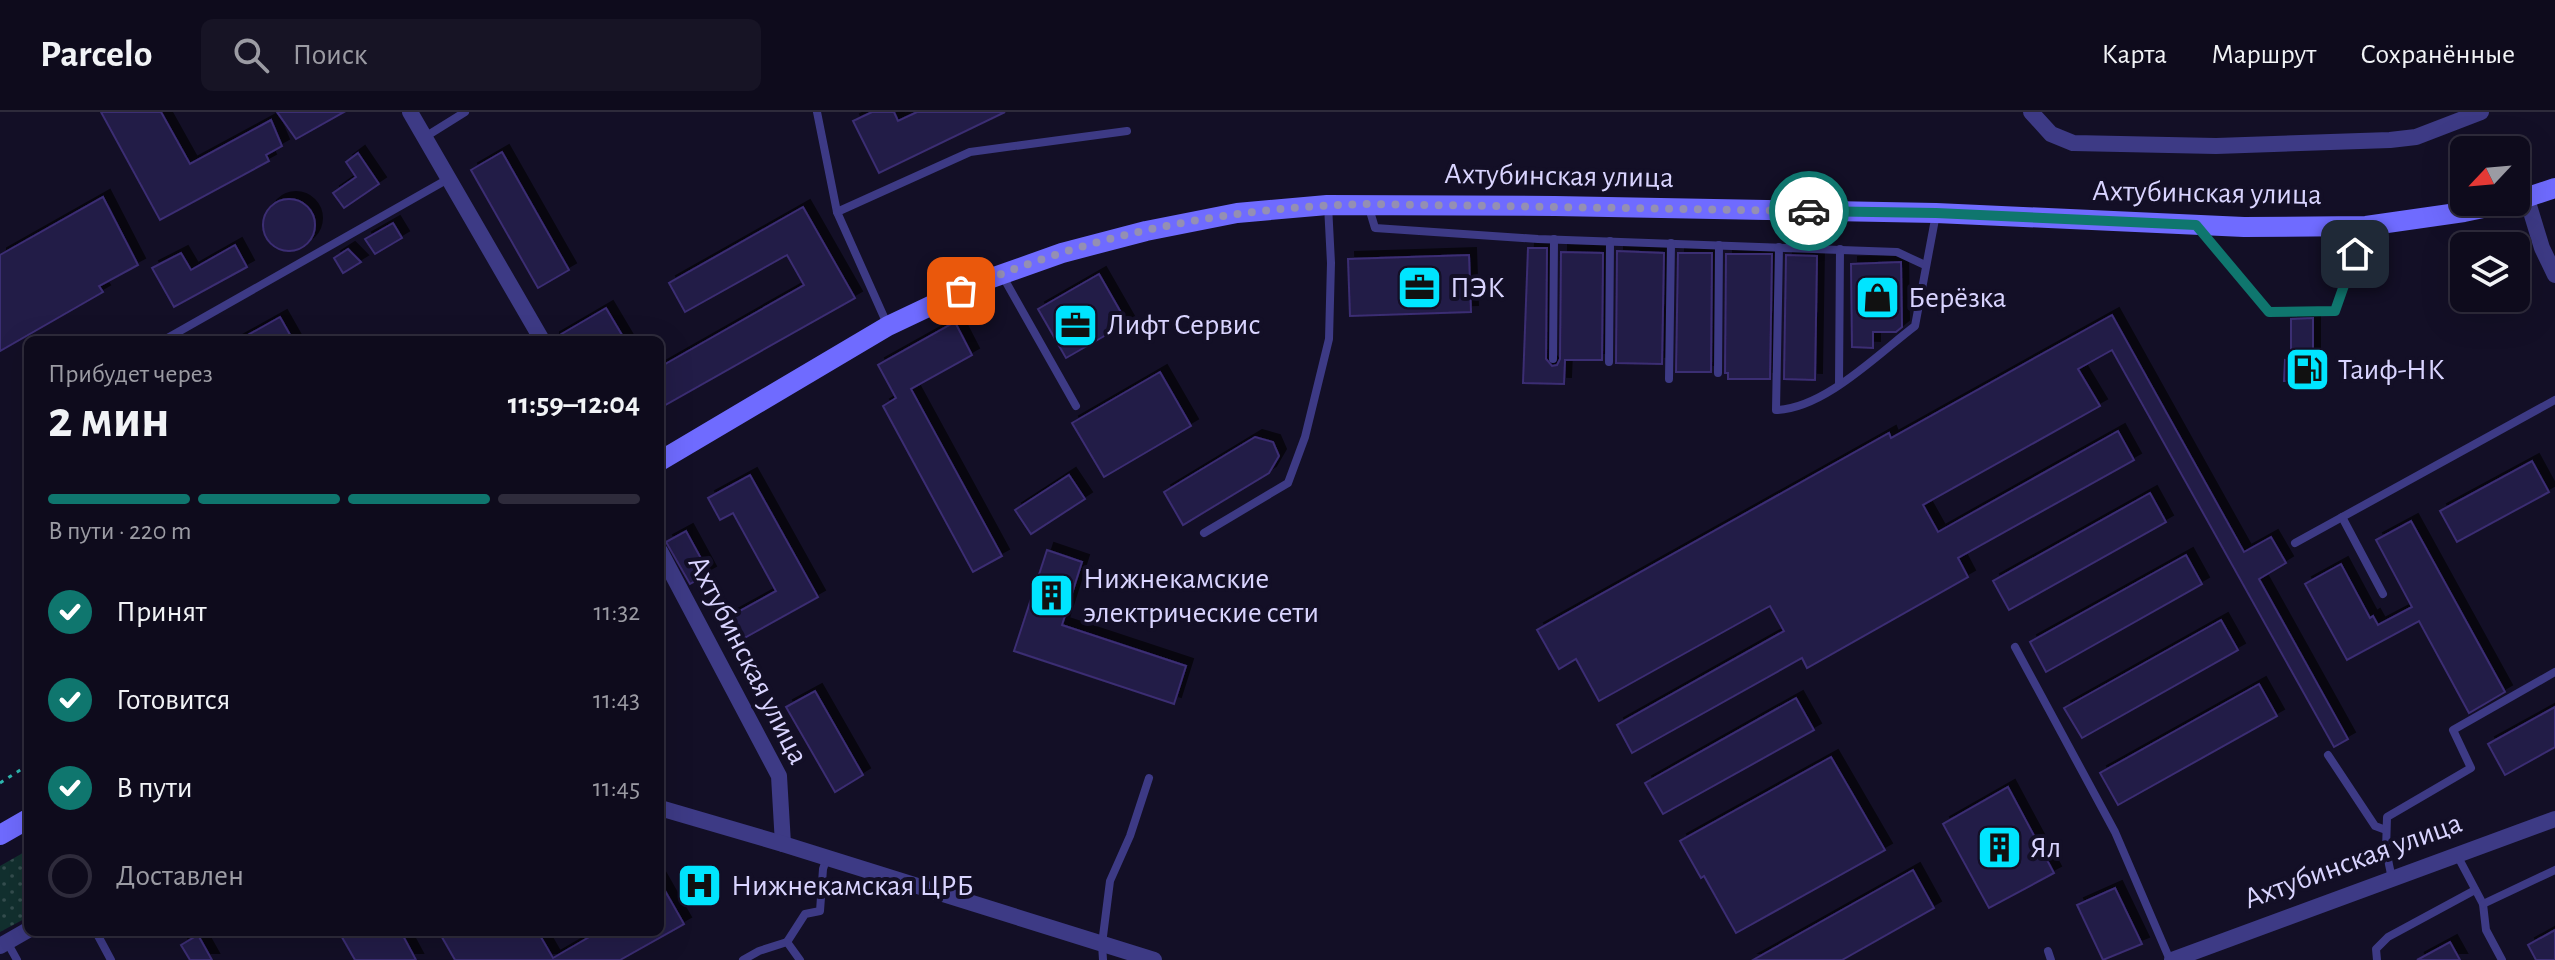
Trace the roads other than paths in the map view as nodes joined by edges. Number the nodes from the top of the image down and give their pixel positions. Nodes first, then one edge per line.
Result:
1 (410, 112) edge
2 (465, 112) edge
3 (828, 112) edge
4 (2031, 112) edge
5 (2481, 112) edge
6 (817, 114) edge
7 (2457, 116) edge
8 (1127, 131) dead end
9 (424, 137) junction
10 (448, 178) junction
11 (2555, 188) edge
12 (2530, 197) edge
13 (1367, 204) junction
14 (1327, 205) junction
15 (837, 212) junction
16 (1936, 213) junction
17 (2450, 214) edge
18 (2526, 216) edge
19 (2196, 225) junction
20 (2366, 226) junction
21 (1554, 239) junction
22 (1610, 241) junction
23 (1671, 243) junction
24 (1719, 245) junction
25 (1779, 247) junction
26 (1840, 249) junction
27 (1925, 265) junction
28 (1002, 275) junction
29 (2555, 275) edge
30 (888, 326) junction
31 (171, 336) edge
32 (540, 336) edge
33 (1553, 359) dead end
34 (1609, 362) dead end
35 (1718, 373) dead end
36 (1669, 379) dead end
37 (1839, 384) junction
38 (2555, 400) edge
39 (1076, 406) dead end
40 (664, 459) edge
41 (2342, 517) junction
42 (1204, 533) dead end
43 (2295, 543) dead end
44 (664, 559) edge
45 (2383, 594) dead end
46 (2015, 647) dead end
47 (2555, 672) edge
48 (2328, 755) dead end
49 (1149, 778) dead end
50 (664, 809) edge
51 (2555, 819) edge
52 (24, 821) edge
53 (2386, 830) junction
54 (0, 835) edge
55 (783, 844) junction
56 (2457, 855) junction
57 (827, 857) junction
58 (2555, 870) edge
59 (2392, 879) junction
60 (2475, 890) junction
61 (2483, 904) junction
62 (24, 932) edge
63 (98, 936) edge
64 (787, 942) junction
65 (3, 944) edge
66 (1103, 952) edge
67 (17, 960) edge
68 (111, 960) edge
69 (743, 960) edge
70 (800, 960) edge
71 (1154, 960) edge
72 (2171, 960) edge
73 (2377, 960) edge
74 (2502, 960) edge

1 - 9 street
2 - 9 lane
3 - 6 lane
4 - 7 street, Ахтубинская улица
5 - 7 street, Ахтубинская улица
6 - 15 lane
8 - 15 lane
9 - 10 street
10 - 31 lane
10 - 32 street
11 - 12 street, Ахтубинская улица
13 - 14 street, Ахтубинская улица
13 - 16 street, Ахтубинская улица
13 - 21 lane
14 - 28 street, Ахтубинская улица
14 - 42 lane
15 - 30 lane
16 - 19 street, Ахтубинская улица
16 - 27 lane
17 - 20 street, Ахтубинская улица
18 - 29 street
19 - 20 street, Ахтубинская улица
19 - 20 lane
21 - 22 lane
21 - 33 lane
22 - 23 lane
22 - 34 lane
23 - 24 lane
23 - 36 lane
24 - 25 lane
24 - 35 lane
25 - 26 lane
25 - 37 lane
26 - 27 lane
26 - 37 lane
27 - 37 lane
28 - 30 street, Ахтубинская улица
28 - 39 lane
30 - 40 street, Ахтубинская улица
38 - 41 lane
41 - 43 lane
41 - 45 lane
44 - 55 street, Ахтубинская улица
46 - 72 lane
47 - 53 lane
48 - 53 lane
49 - 66 lane
50 - 55 street
51 - 56 street, Ахтубинская улица
52 - 54 street
53 - 59 lane
55 - 57 street
56 - 59 street, Ахтубинская улица
56 - 60 lane
57 - 64 lane
57 - 66 street
58 - 61 lane
59 - 72 street, Ахтубинская улица
60 - 61 lane
60 - 73 lane
61 - 74 lane
62 - 65 street
63 - 68 lane
64 - 69 lane
64 - 70 lane
65 - 67 lane
66 - 71 street

